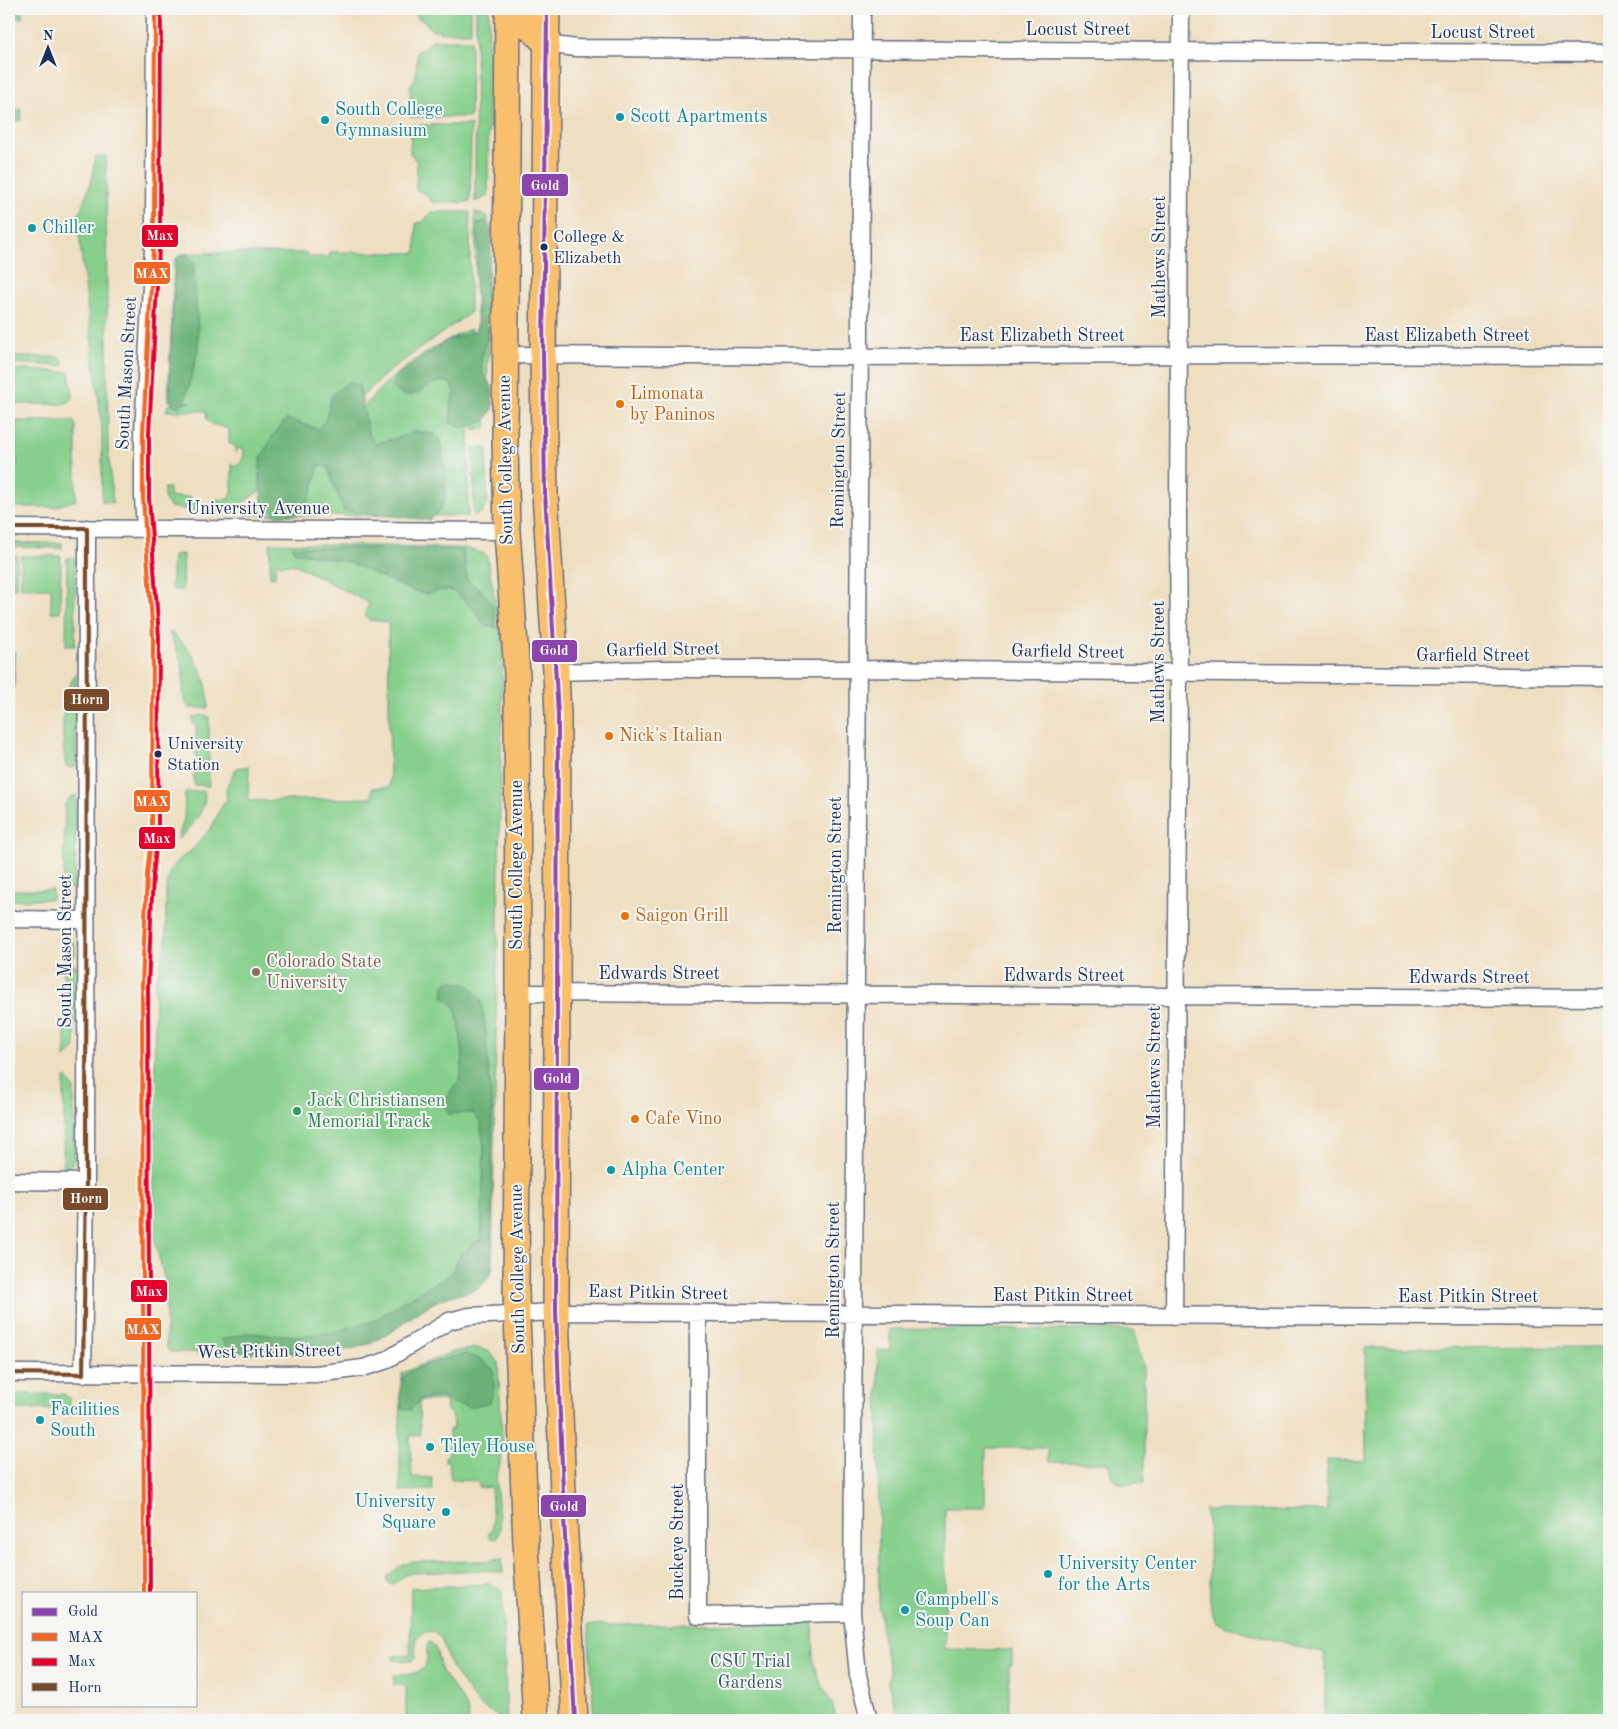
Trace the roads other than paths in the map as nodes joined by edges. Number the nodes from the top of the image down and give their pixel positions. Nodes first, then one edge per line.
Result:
1 (155, 9) edge
2 (508, 9) edge
3 (523, 9) edge
4 (547, 9) edge
5 (862, 9) edge
6 (1181, 9) edge
7 (547, 44) junction
8 (862, 49) junction
9 (1181, 51) junction
10 (1609, 53) edge
11 (543, 354) junction
12 (504, 355) junction
13 (1179, 355) junction
14 (860, 356) junction
15 (1609, 356) edge
16 (9, 528) edge
17 (87, 528) junction
18 (145, 528) junction
19 (506, 531) junction
20 (857, 670) junction
21 (556, 672) junction
22 (1179, 674) junction
23 (1609, 677) edge
24 (9, 919) edge
25 (86, 920) junction
26 (518, 993) junction
27 (557, 993) junction
28 (856, 995) junction
29 (1176, 996) junction
30 (1609, 998) edge
31 (9, 1181) edge
32 (86, 1182) junction
33 (556, 1312) junction
34 (698, 1313) junction
35 (516, 1314) junction
36 (853, 1315) junction
37 (1174, 1316) junction
38 (1609, 1318) edge
39 (9, 1373) edge
40 (83, 1374) junction
41 (852, 1613) junction
42 (536, 1720) edge
43 (575, 1720) edge
44 (869, 1720) edge

1 - 18 street, South Mason Street
2 - 12 highway, South College Avenue
3 - 7 highway
4 - 7 highway, South College Avenue
5 - 8 street, Remington Street
6 - 9 street, Mathews Street
7 - 8 street, Locust Street
7 - 11 highway, South College Avenue
8 - 9 street, Locust Street
8 - 14 street, Remington Street
9 - 10 street, Locust Street
9 - 13 street, Mathews Street
11 - 12 street, East Elizabeth Street
11 - 14 street, East Elizabeth Street
11 - 21 highway, South College Avenue
12 - 19 highway, South College Avenue
13 - 14 street, East Elizabeth Street
13 - 15 street, East Elizabeth Street
13 - 22 street, Mathews Street
14 - 20 street, Remington Street
16 - 17 street, University Avenue
17 - 18 street, University Avenue
17 - 25 street, South Mason Street
18 - 19 street, University Avenue
19 - 26 highway, South College Avenue
20 - 21 street, Garfield Street
20 - 22 street, Garfield Street
20 - 28 street, Remington Street
21 - 27 highway, South College Avenue
22 - 23 street, Garfield Street
22 - 29 street, Mathews Street
24 - 25 street
25 - 32 street, South Mason Street
26 - 27 street, Edwards Street
26 - 35 highway, South College Avenue
27 - 28 street, Edwards Street
27 - 33 highway, South College Avenue
28 - 29 street, Edwards Street
28 - 36 street, Remington Street
29 - 30 street, Edwards Street
29 - 37 street, Mathews Street
31 - 32 street
32 - 40 street, South Mason Street
33 - 34 street, East Pitkin Street
33 - 35 street, East Pitkin Street
33 - 43 highway, South College Avenue
34 - 36 street, East Pitkin Street
34 - 41 street, Buckeye Street
35 - 40 street, West Pitkin Street
35 - 42 highway, South College Avenue
36 - 37 street, East Pitkin Street
36 - 41 street, Remington Street
37 - 38 street, East Pitkin Street
39 - 40 street, West Pitkin Street
41 - 44 street, Remington Street

